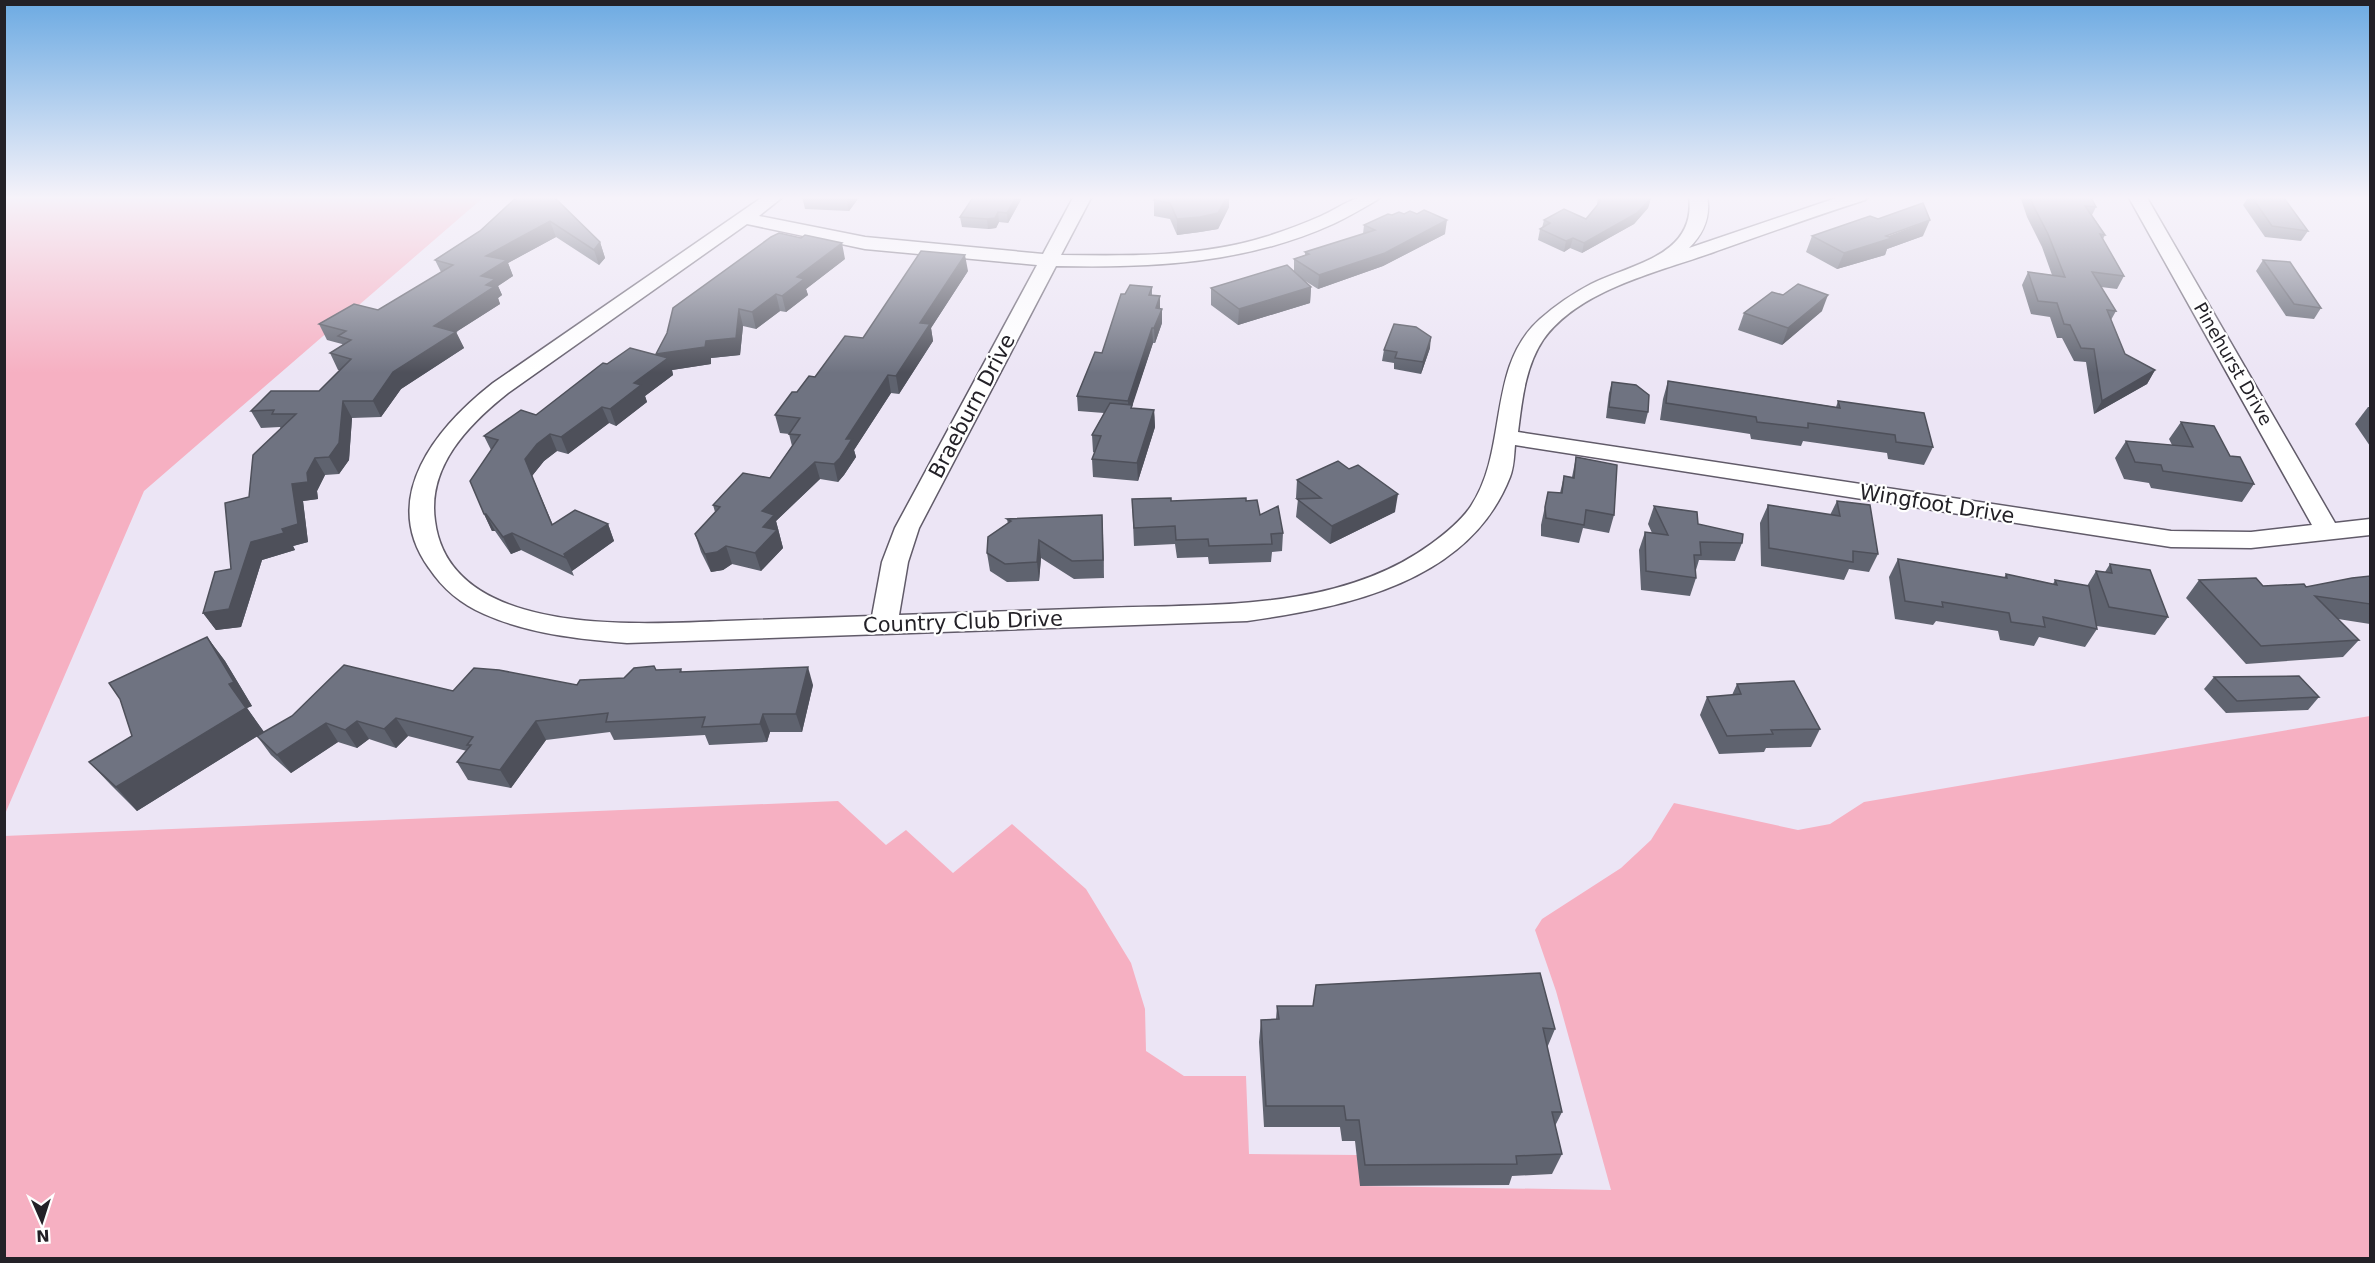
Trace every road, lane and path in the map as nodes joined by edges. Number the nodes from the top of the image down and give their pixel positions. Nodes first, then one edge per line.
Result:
1 (691, 255) edge
2 (994, 255) edge
3 (1052, 255) edge
4 (1204, 255) edge
5 (1669, 255) edge
6 (1687, 255) edge
7 (2171, 255) edge
8 (1049, 260) junction
9 (1640, 271) junction
10 (1506, 437) junction
11 (2370, 527) edge
12 (2328, 532) junction
13 (884, 625) junction

1 - 13 street, Country Club Drive
2 - 8 street
3 - 8 street, Braeburn Drive
4 - 8 street
5 - 9 street
6 - 9 street, Country Club Drive
7 - 12 street, Pinehurst Drive
8 - 13 street, Braeburn Drive
9 - 10 street, Country Club Drive
10 - 12 street, Wingfoot Drive
10 - 13 street, Country Club Drive
11 - 12 street, Wingfoot Drive

